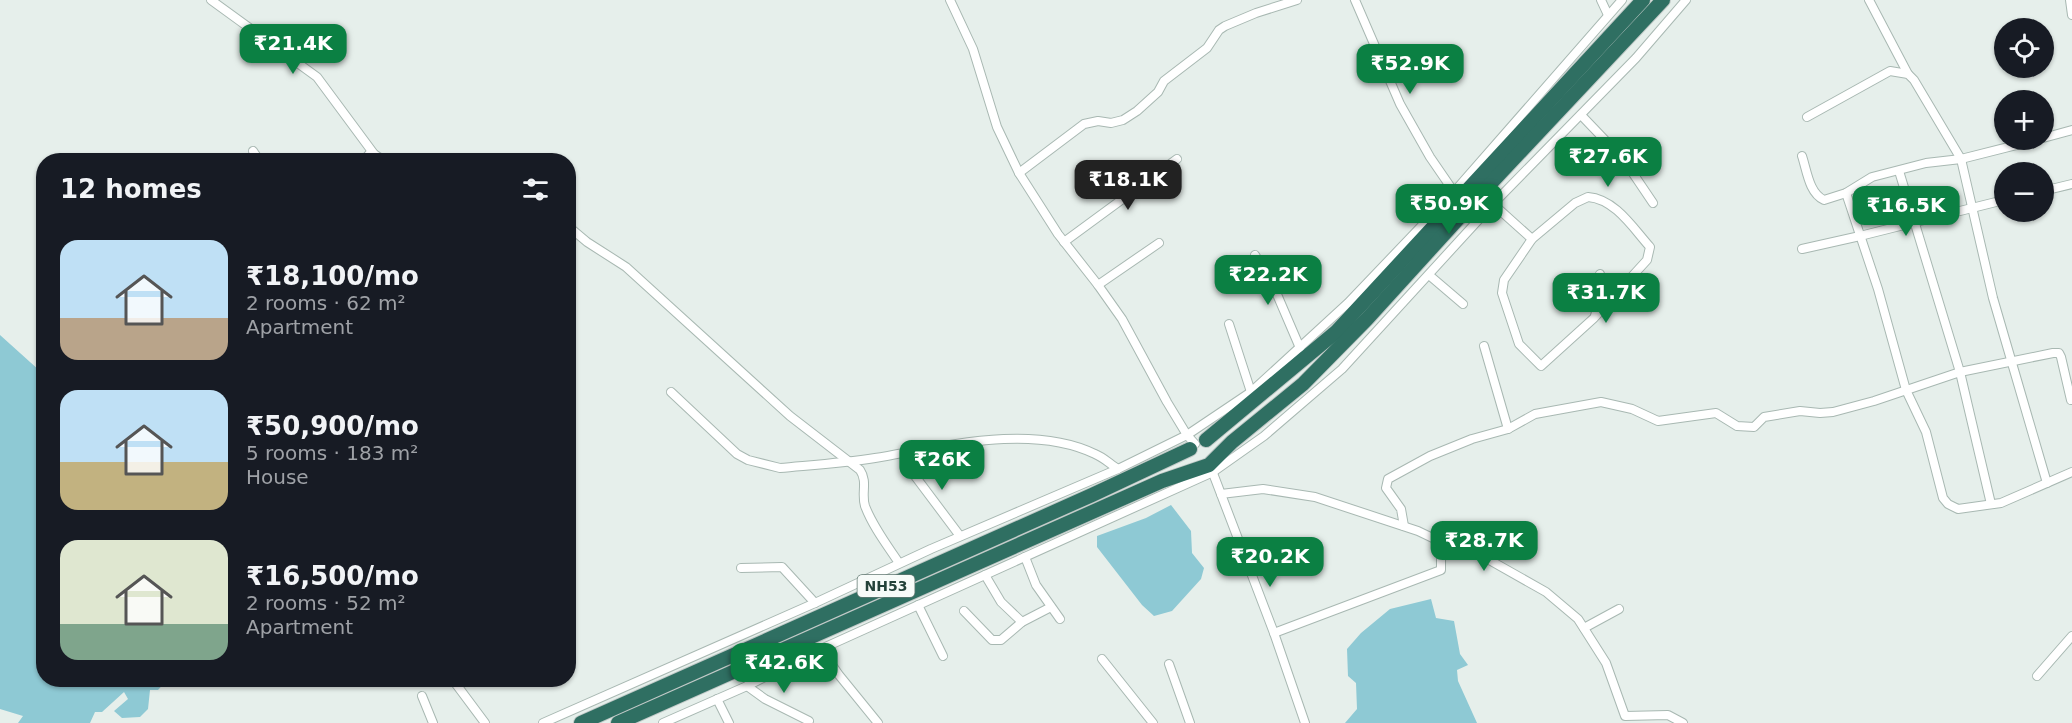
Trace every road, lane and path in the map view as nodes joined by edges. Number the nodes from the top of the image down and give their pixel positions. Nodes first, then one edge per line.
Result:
1 (211, 0) edge
2 (950, 0) edge
3 (1298, 0) edge
4 (1354, 0) edge
5 (1601, 0) edge
6 (1622, 0) edge
7 (1643, 0) edge
8 (1664, 0) edge
9 (1686, 0) edge
10 (1869, 0) edge
11 (2070, 0) edge
12 (1608, 15) junction
13 (2072, 15) edge
14 (1908, 74) junction
15 (1581, 115) junction
16 (1807, 117) dead end
17 (2072, 130) edge
18 (2054, 135) edge
19 (1997, 150) edge
20 (373, 153) edge
21 (1802, 156) dead end
22 (1177, 159) dead end
23 (1961, 159) junction
24 (1899, 171) junction
25 (1019, 173) junction
26 (2072, 184) edge
27 (2054, 188) edge
28 (1454, 192) junction
29 (1846, 193) junction
30 (1994, 202) edge
31 (1653, 203) dead end
32 (1493, 204) junction
33 (1972, 207) junction
34 (1914, 222) junction
35 (576, 232) edge
36 (1860, 236) junction
37 (1532, 239) junction
38 (1064, 242) junction
39 (1159, 243) dead end
40 (1802, 249) dead end
41 (1255, 255) dead end
42 (1600, 274) dead end
43 (1429, 275) junction
44 (1098, 285) junction
45 (1463, 304) dead end
46 (1594, 318) junction
47 (1229, 324) dead end
48 (1484, 346) dead end
49 (1300, 348) junction
50 (2012, 360) junction
51 (1960, 372) junction
52 (1906, 390) junction
53 (671, 392) dead end
54 (1251, 392) junction
55 (2071, 400) edge
56 (1508, 429) junction
57 (1194, 442) junction
58 (905, 452) junction
59 (851, 462) junction
60 (1210, 465) junction
61 (1118, 469) junction
62 (2072, 472) edge
63 (2047, 483) junction
64 (1221, 494) junction
65 (1991, 504) junction
66 (1404, 526) junction
67 (960, 536) junction
68 (1441, 542) junction
69 (1025, 556) junction
70 (899, 563) junction
71 (741, 568) dead end
72 (985, 575) junction
73 (815, 603) junction
74 (918, 605) junction
75 (1051, 607) junction
76 (1619, 609) dead end
77 (964, 611) dead end
78 (1059, 619) dead end
79 (1022, 622) junction
80 (1584, 628) junction
81 (1274, 633) junction
82 (2072, 636) edge
83 (821, 649) junction
84 (943, 656) dead end
85 (1102, 659) dead end
86 (1169, 664) dead end
87 (2037, 676) dead end
88 (747, 686) junction
89 (458, 687) edge
90 (422, 696) dead end
91 (717, 699) junction
92 (809, 721) dead end
93 (433, 723) edge
94 (485, 723) edge
95 (543, 723) edge
96 (581, 723) edge
97 (618, 723) edge
98 (663, 723) edge
99 (729, 723) edge
100 (878, 723) edge
101 (1153, 723) edge
102 (1190, 723) edge
103 (1305, 723) edge
104 (1683, 723) edge

1 - 20 street
2 - 25 street
3 - 25 street
4 - 28 street
5 - 12 street
6 - 12 street
7 - 57 highway, NH53
8 - 60 highway, NH53
9 - 15 street
10 - 14 street
11 - 13 street
12 - 28 street
14 - 16 street
14 - 23 street
15 - 31 street
15 - 32 street
17 - 18 street
19 - 23 street
21 - 29 street
22 - 38 street
23 - 24 street
23 - 33 street
24 - 29 street
24 - 34 street
25 - 38 street
26 - 27 street
28 - 49 street
29 - 36 street
30 - 33 street
32 - 37 street
32 - 43 street
33 - 34 street
33 - 50 street
34 - 36 street
34 - 51 street
35 - 59 street
36 - 40 street
36 - 52 street
37 - 46 street
37 - 46 street
38 - 44 street
39 - 44 street
41 - 49 street
42 - 46 street
43 - 45 street
43 - 60 street
44 - 57 street
47 - 54 street
48 - 56 street
49 - 54 street
50 - 51 street
50 - 55 street
50 - 63 street
51 - 52 street
51 - 65 street
52 - 56 street
52 - 65 street
53 - 59 street
54 - 57 street
56 - 66 street
57 - 60 highway
57 - 60 highway
57 - 61 street
57 - 96 highway, NH53
58 - 59 street
58 - 61 street
58 - 67 street
59 - 70 street
60 - 64 street
60 - 69 street
60 - 97 highway, NH53
61 - 67 street
62 - 63 street
63 - 65 street
64 - 66 street
64 - 81 street
66 - 68 street
67 - 70 street
68 - 80 street
68 - 81 street
69 - 72 street
69 - 75 street
70 - 73 street
71 - 73 street
72 - 74 street
72 - 79 street
73 - 95 street
74 - 83 street
74 - 84 street
75 - 78 street
75 - 79 street
76 - 80 street
77 - 79 street
80 - 104 street
81 - 103 street
82 - 87 street
83 - 88 street
83 - 100 street
85 - 101 street
86 - 102 street
88 - 91 street
88 - 92 street
89 - 94 street
90 - 93 street
91 - 98 street
91 - 99 street

